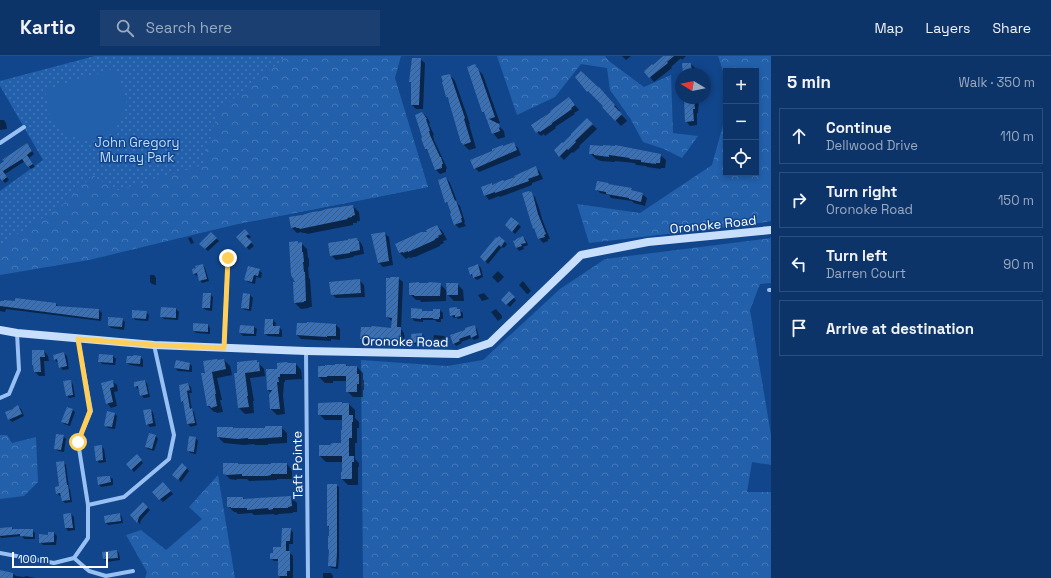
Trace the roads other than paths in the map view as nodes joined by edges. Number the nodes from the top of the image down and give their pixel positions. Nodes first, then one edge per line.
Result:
1 (24, 127) dead end
2 (0, 143) edge
3 (771, 230) edge
4 (228, 258) dead end
5 (0, 330) edge
6 (17, 333) junction
7 (78, 339) junction
8 (154, 345) junction
9 (224, 348) junction
10 (306, 351) junction
11 (0, 398) edge
12 (88, 505) junction
13 (0, 554) edge
14 (74, 558) junction
15 (133, 571) dead end
16 (308, 578) edge

1 - 2 street
3 - 10 street, Oronoke Road
4 - 9 street
5 - 6 street, Oronoke Road
6 - 7 street, Oronoke Road
6 - 11 street
7 - 8 street, Oronoke Road
7 - 12 street
8 - 9 street, Oronoke Road
8 - 12 street
9 - 10 street, Oronoke Road
10 - 16 street, Taft Pointe
12 - 14 street
13 - 14 street
14 - 15 street

